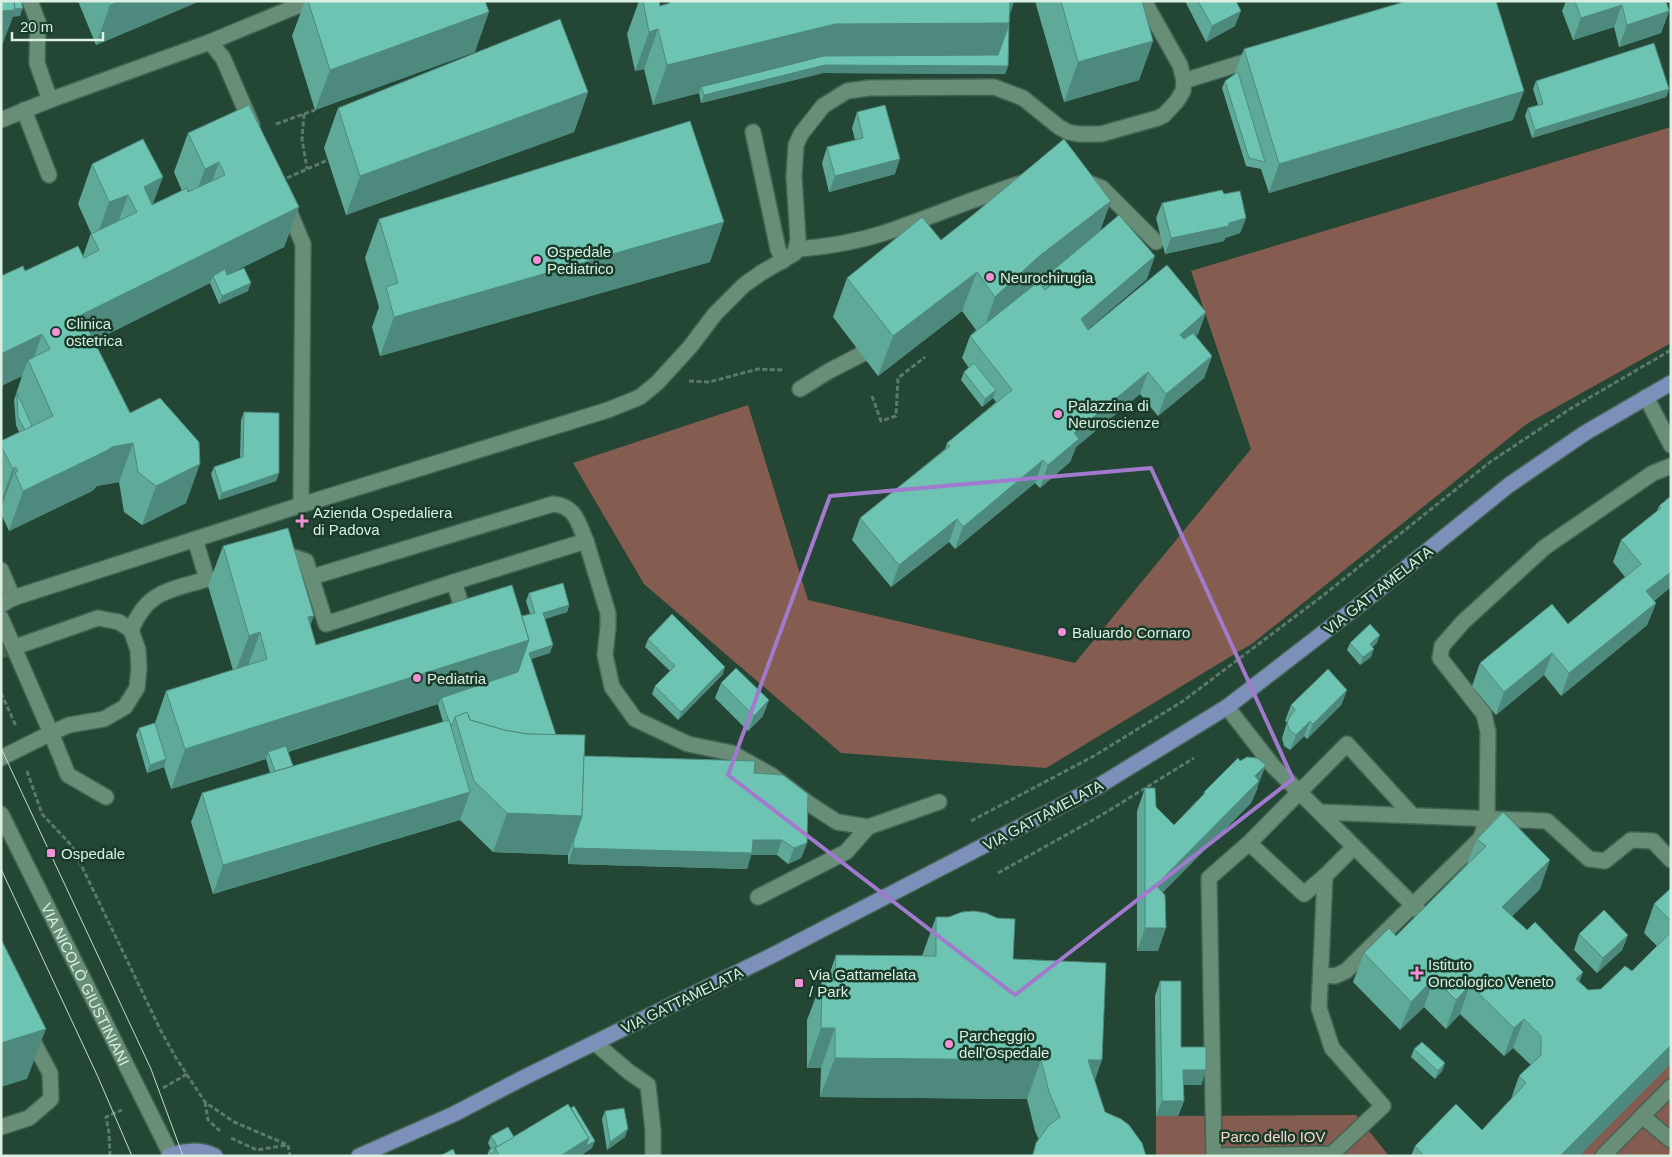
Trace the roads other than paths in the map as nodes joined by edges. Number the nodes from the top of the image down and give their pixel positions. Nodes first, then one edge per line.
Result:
1 (30, 1) edge
2 (308, 1) edge
3 (1144, 1) edge
4 (210, 42) junction
5 (1272, 53) edge
6 (1184, 81) junction
7 (50, 100) junction
8 (24, 110) junction
9 (1, 120) edge
10 (753, 132) dead end
11 (256, 135) edge
12 (49, 175) dead end
13 (1070, 177) edge
14 (1037, 179) edge
15 (277, 182) edge
16 (1156, 242) dead end
17 (797, 249) junction
18 (783, 261) junction
19 (862, 354) dead end
20 (1671, 382) edge
21 (800, 390) dead end
22 (1646, 397) junction
23 (1671, 445) edge
24 (1671, 466) edge
25 (301, 505) junction
26 (195, 539) junction
27 (586, 541) junction
28 (265, 564) edge
29 (1, 570) edge
30 (312, 577) junction
31 (454, 582) junction
32 (7, 601) edge
33 (1, 618) edge
34 (326, 624) junction
35 (449, 625) edge
36 (131, 630) junction
37 (332, 642) edge
38 (21, 645) tunnel mouth
39 (1227, 707) junction
40 (51, 733) junction
41 (1, 758) edge
42 (1298, 791) junction
43 (106, 797) dead end
44 (939, 802) dead end
45 (1320, 812) junction
46 (1, 814) edge
47 (1412, 815) junction
48 (1487, 818) junction
49 (868, 827) junction
50 (1249, 843) junction
51 (1354, 847) junction
52 (1671, 860) edge
53 (1325, 876) junction
54 (758, 897) dead end
55 (1413, 905) junction
56 (1425, 917) edge
57 (1321, 975) junction
58 (23, 1023) edge
59 (595, 1043) junction
60 (1671, 1087) edge
61 (1642, 1116) junction
62 (1, 1127) edge
63 (1671, 1140) edge
64 (654, 1152) edge
65 (170, 1155) edge
66 (1333, 1155) edge
67 (215, 1156) edge
68 (359, 1156) edge
69 (640, 1156) edge
70 (1214, 1156) edge
71 (1603, 1156) edge

1 - 7 street
2 - 4 street
3 - 6 street
4 - 7 street
4 - 11 street
5 - 6 street
6 - 17 street
7 - 8 street
8 - 9 street
8 - 12 street
10 - 18 street
13 - 16 street
14 - 17 street
15 - 25 street
17 - 18 street
18 - 25 street
19 - 21 street
20 - 22 main road, VIA GATTAMELATA
22 - 23 street
22 - 39 main road, VIA GATTAMELATA
24 - 48 street
25 - 26 street
26 - 32 street
26 - 36 street
27 - 30 street
27 - 31 street
27 - 49 street
28 - 30 street
29 - 32 street
30 - 34 street
31 - 34 street
31 - 35 street
33 - 40 street
34 - 37 street
36 - 38 street
36 - 40 street
39 - 42 street
39 - 59 main road, VIA GATTAMELATA
40 - 41 street
40 - 43 street
42 - 45 street
42 - 47 street
42 - 50 street
44 - 49 street
45 - 47 street
45 - 51 street
46 - 65 street, VIA NICOLÒ GIUSTINIANI
47 - 48 street
48 - 52 street
48 - 55 street
49 - 54 street
50 - 53 street
50 - 70 street
51 - 53 street
51 - 55 street
53 - 57 street
55 - 56 street
55 - 57 street
57 - 66 street
58 - 62 street
59 - 64 street
59 - 68 main road, VIA GATTAMELATA
60 - 61 street
61 - 63 street
61 - 71 street
64 - 69 street
65 - 67 main road
66 - 70 street

